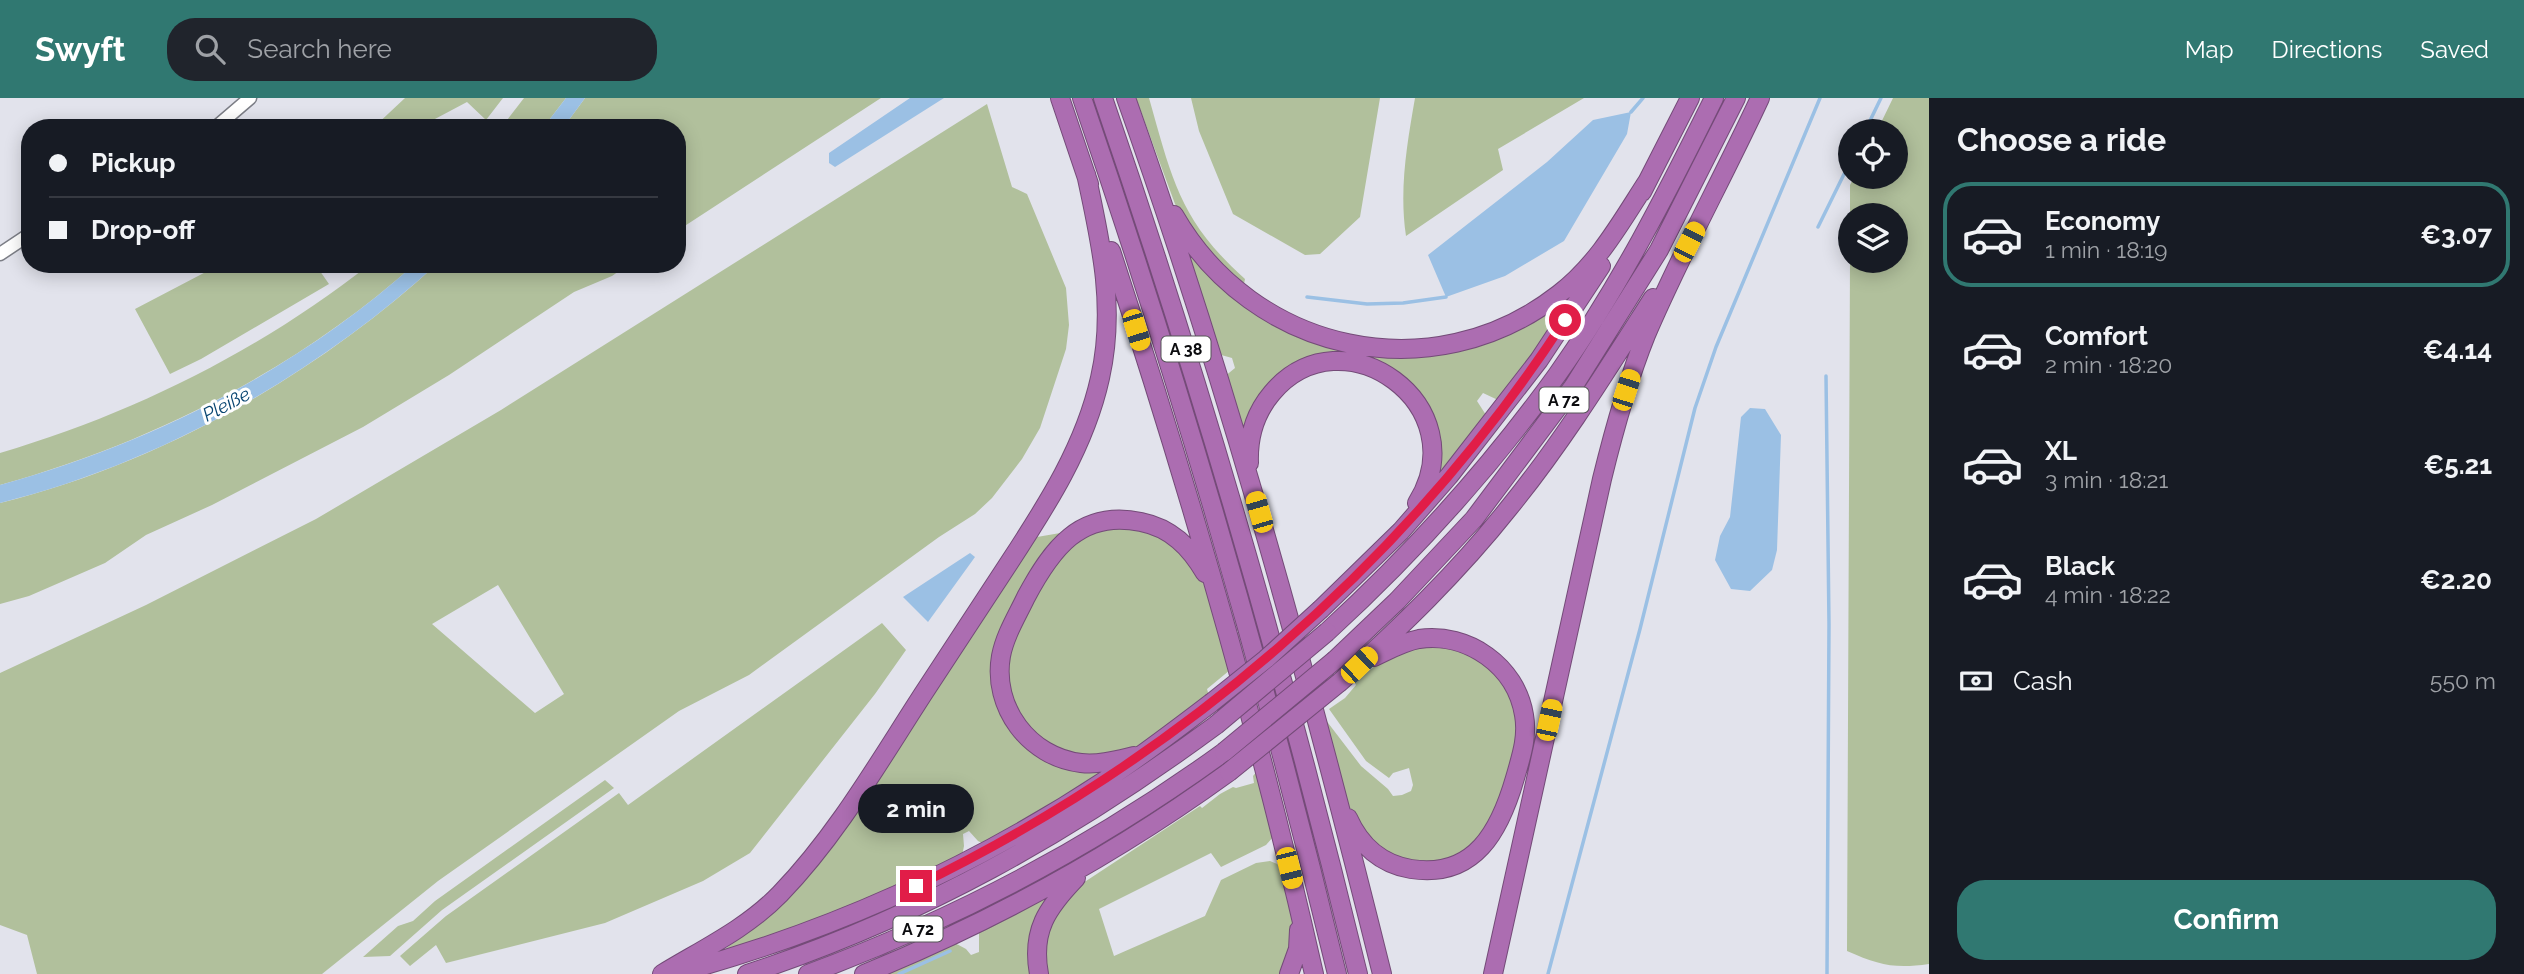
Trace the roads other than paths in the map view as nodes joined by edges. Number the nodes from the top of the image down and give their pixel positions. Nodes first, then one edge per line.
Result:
1 (250, 98) edge
2 (1059, 98) edge
3 (1082, 98) edge
4 (1103, 98) edge
5 (1126, 98) edge
6 (1690, 98) edge
7 (1714, 98) edge
8 (1736, 98) edge
9 (1760, 98) edge
10 (226, 119) edge
11 (1148, 160) junction
12 (1086, 174) junction
13 (1647, 182) junction
14 (21, 240) edge
15 (1689, 242) junction
16 (0, 254) edge
17 (1255, 497) junction
18 (1401, 531) junction
19 (1217, 594) junction
20 (1359, 665) junction
21 (1141, 755) junction
22 (1332, 775) junction
23 (1088, 865) junction
24 (1300, 912) junction
25 (662, 974) edge
26 (673, 974) edge
27 (747, 974) edge
28 (808, 974) edge
29 (864, 974) edge
30 (1039, 974) edge
31 (1289, 974) edge
32 (1314, 974) edge
33 (1337, 974) edge
34 (1358, 974) edge
35 (1382, 974) edge
36 (1493, 974) edge

1 - 10 main road
2 - 12 highway
3 - 33 highway, A 38
4 - 34 highway, A 38
5 - 11 highway
6 - 13 highway
7 - 27 highway, A 72, bridge
8 - 28 highway, A 72, bridge
9 - 15 highway
11 - 13 highway
11 - 17 highway
12 - 19 highway
12 - 25 highway
13 - 18 highway
14 - 16 main road
15 - 20 highway
15 - 36 highway
17 - 18 highway
17 - 22 highway
18 - 21 highway, bridge
19 - 21 highway
19 - 24 highway
20 - 22 highway
20 - 23 highway, bridge
21 - 26 highway
22 - 35 highway
23 - 29 highway
23 - 30 highway
24 - 31 highway
24 - 32 highway

